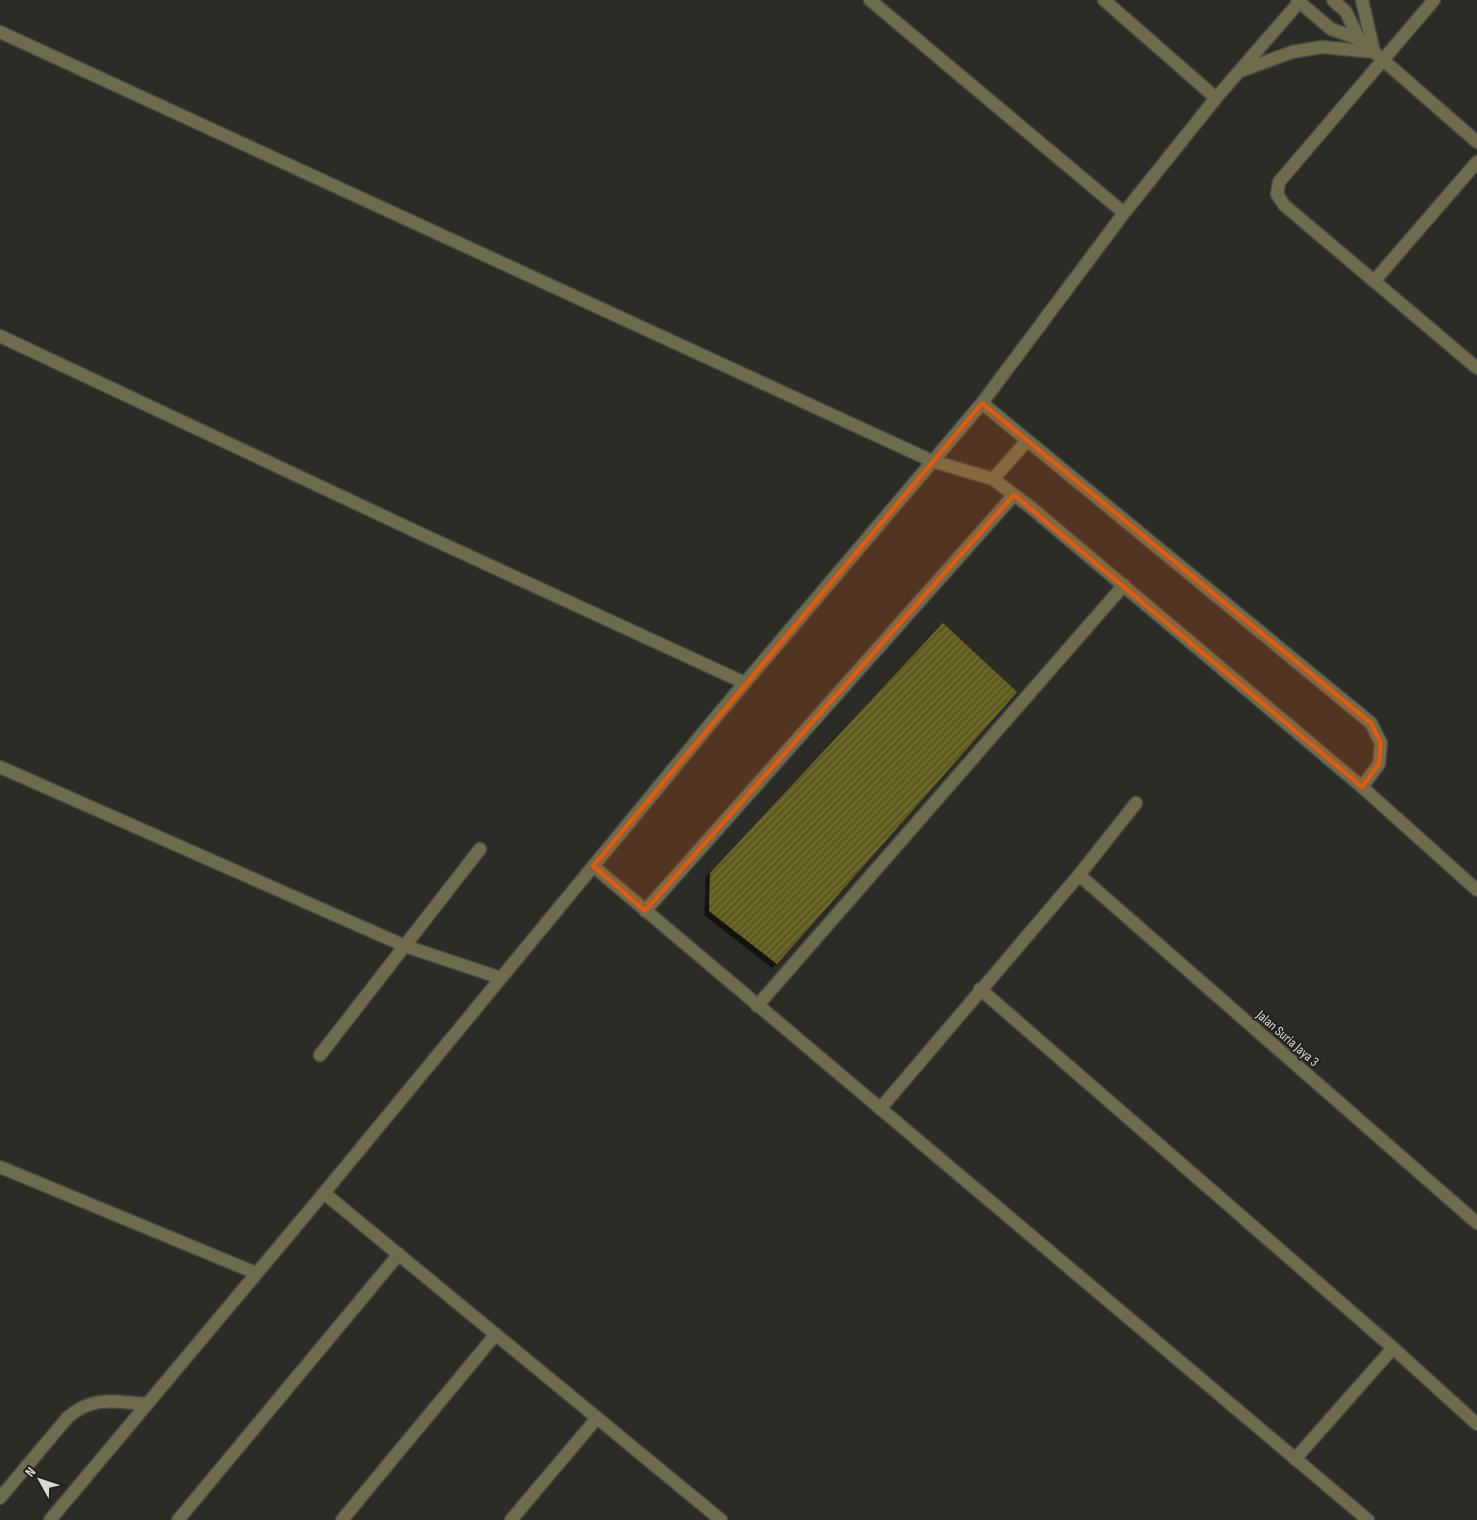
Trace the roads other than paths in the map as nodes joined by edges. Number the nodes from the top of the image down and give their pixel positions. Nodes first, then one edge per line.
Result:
1 (870, 0) edge
2 (1104, 0) edge
3 (1333, 0) edge
4 (1362, 0) edge
5 (1434, 0) edge
6 (1299, 1) edge
7 (0, 32) edge
8 (1359, 39) junction
9 (1379, 56) junction
10 (1238, 72) junction
11 (1216, 98) junction
12 (1477, 142) edge
13 (1477, 162) edge
14 (1124, 213) junction
15 (1375, 280) junction
16 (0, 336) edge
17 (1477, 368) edge
18 (982, 403) junction
19 (1027, 442) junction
20 (932, 461) junction
21 (993, 479) junction
22 (1014, 494) junction
23 (1124, 585) junction
24 (745, 683) junction
25 (0, 767) edge
26 (1362, 787) junction
27 (1136, 803) dead end
28 (480, 848) dead end
29 (593, 866) junction
30 (1079, 875) junction
31 (1477, 890) edge
32 (645, 911) junction
33 (405, 946) junction
34 (501, 978) junction
35 (980, 989) junction
36 (757, 1006) junction
37 (320, 1055) dead end
38 (880, 1109) junction
39 (0, 1167) edge
40 (324, 1193) junction
41 (1477, 1223) edge
42 (399, 1254) junction
43 (256, 1273) junction
44 (496, 1334) junction
45 (1393, 1348) junction
46 (146, 1404) junction
47 (597, 1418) junction
48 (1477, 1424) edge
49 (1295, 1458) junction
50 (0, 1498) edge
51 (50, 1520) edge
52 (178, 1520) edge
53 (342, 1520) edge
54 (511, 1520) edge
55 (721, 1520) edge
56 (1368, 1520) edge

1 - 14 street
2 - 11 street
3 - 8 street
4 - 9 street
5 - 9 street
6 - 8 street
6 - 10 street
7 - 20 street
8 - 9 street
9 - 10 street
9 - 12 street
9 - 15 street
10 - 11 street
11 - 14 street
13 - 15 street
14 - 18 street
15 - 17 street
16 - 24 street
18 - 19 street
18 - 20 street
19 - 21 street
19 - 26 street
20 - 21 street
20 - 24 street
21 - 22 street
22 - 23 street
22 - 32 street
23 - 26 street
23 - 36 street
24 - 29 street
25 - 33 street
26 - 31 street
27 - 30 street
28 - 33 street
29 - 32 street
29 - 34 street
30 - 35 street
30 - 41 street, Jalan Suria Jaya 3
32 - 36 street
33 - 34 street
33 - 37 street
34 - 40 street
35 - 38 street
35 - 45 street
36 - 38 street
38 - 49 street
39 - 43 street
40 - 42 street
40 - 43 street
42 - 44 street
42 - 52 street
43 - 46 street
44 - 47 street
44 - 53 street
45 - 48 street
45 - 49 street
46 - 50 street
46 - 51 street
47 - 54 street
47 - 55 street
49 - 56 street

